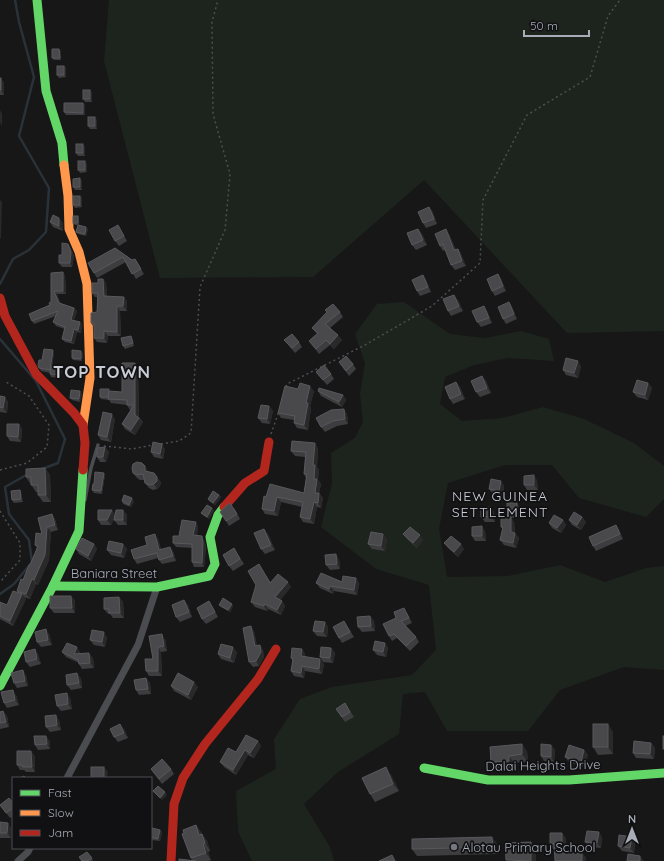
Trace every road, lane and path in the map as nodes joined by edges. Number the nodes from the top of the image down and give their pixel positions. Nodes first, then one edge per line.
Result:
1 (37, 0) edge
2 (218, 0) edge
3 (620, 0) edge
4 (0, 298) edge
5 (6, 382) dead end
6 (285, 391) edge
7 (280, 406) edge
8 (83, 426) junction
9 (269, 442) joint
10 (98, 445) joint
11 (0, 470) edge
12 (0, 511) edge
13 (79, 532) junction
14 (0, 582) edge
15 (53, 586) junction
16 (157, 588) junction
17 (276, 649) dead end
18 (0, 686) edge
19 (424, 768) dead end
20 (664, 773) edge
21 (68, 777) edge
22 (30, 849) edge
23 (18, 861) edge
24 (170, 861) edge

1 - 8 street
2 - 10 path
3 - 6 path
4 - 8 street
5 - 11 path
7 - 9 path
8 - 13 street
9 - 16 street, Baniara Street
10 - 13 lane
12 - 14 path
13 - 15 street
15 - 16 street, Baniara Street
15 - 18 street
16 - 21 street
17 - 24 street
19 - 20 street, Dalai Heights Drive
22 - 23 street

